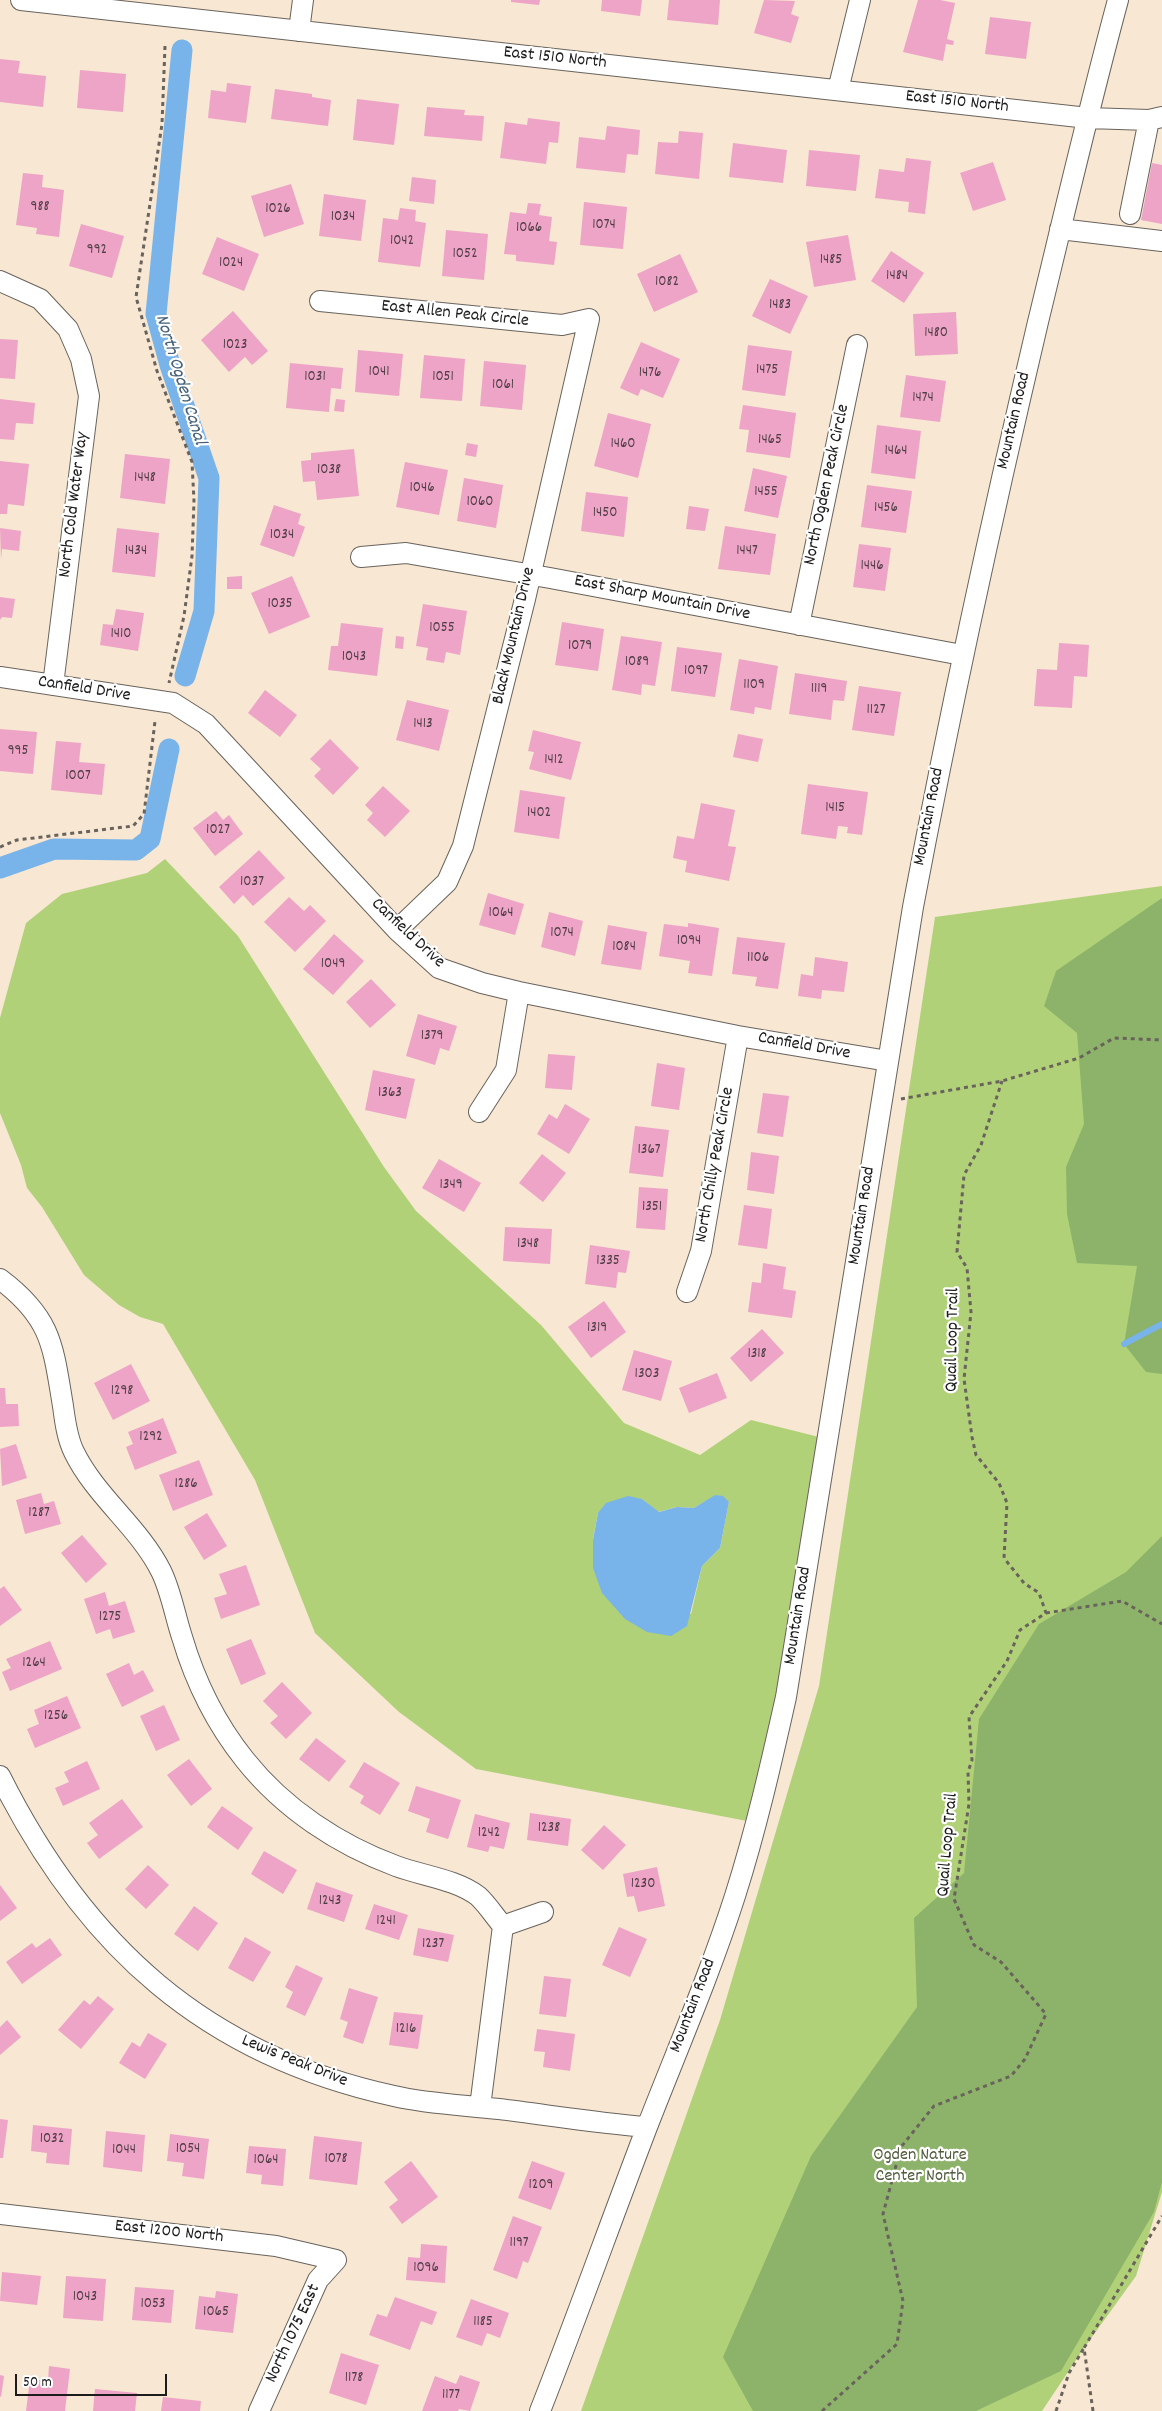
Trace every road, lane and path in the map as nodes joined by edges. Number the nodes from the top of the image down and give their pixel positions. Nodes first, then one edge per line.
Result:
1 (21, 0) edge
2 (303, 0) edge
3 (860, 0) edge
4 (1118, 0) edge
5 (299, 31) junction
6 (165, 46) dead end
7 (838, 90) junction
8 (1088, 118) junction
9 (1156, 118) edge
10 (1130, 214) dead end
11 (1060, 229) junction
12 (1162, 241) edge
13 (0, 281) edge
14 (320, 301) dead end
15 (589, 319) joint
16 (857, 345) dead end
17 (361, 557) dead end
18 (530, 574) junction
19 (799, 625) junction
20 (962, 654) junction
21 (0, 677) edge
22 (53, 685) junction
23 (166, 691) dead end
24 (155, 720) dead end
25 (0, 847) edge
26 (397, 930) junction
27 (519, 992) junction
28 (738, 1036) junction
29 (1162, 1040) edge
30 (888, 1062) junction
31 (1002, 1081) junction
32 (882, 1102) junction
33 (479, 1112) dead end
34 (0, 1279) edge
35 (687, 1292) dead end
36 (1046, 1613) junction
37 (1162, 1624) edge
38 (0, 1776) edge
39 (543, 1912) dead end
40 (503, 1926) junction
41 (480, 2107) junction
42 (647, 2126) junction
43 (0, 2214) edge
44 (1162, 2216) edge
45 (336, 2260) joint
46 (1084, 2348) junction
47 (258, 2411) edge
48 (540, 2411) edge
49 (822, 2411) edge
50 (1056, 2411) edge
51 (1093, 2411) edge

1 - 5 street, East 1510 North
2 - 5 street
3 - 7 street
4 - 8 street, Mountain Road
5 - 7 street, East 1510 North
6 - 23 path
7 - 8 street, East 1510 North
8 - 9 street, East 1510 North
8 - 11 street, Mountain Road
9 - 10 street
11 - 12 street
11 - 20 street, Mountain Road
13 - 22 street, North Cold Water Way
14 - 15 street, East Allen Peak Circle
15 - 18 street, Black Mountain Drive
16 - 19 street, North Ogden Peak Circle
17 - 18 street, East Sharp Mountain Drive
18 - 19 street, East Sharp Mountain Drive
18 - 26 street, Black Mountain Drive
19 - 20 street, East Sharp Mountain Drive
20 - 30 street, Mountain Road
21 - 22 street, Canfield Drive
22 - 26 street, Canfield Drive
24 - 25 path
26 - 27 street, Canfield Drive
27 - 28 street, Canfield Drive
27 - 33 street
28 - 30 street, Canfield Drive
28 - 35 street, North Chilly Peak Circle
29 - 31 path
30 - 32 street, Mountain Road
31 - 32 path
31 - 36 path, Quail Loop Trail
32 - 42 street, Mountain Road
34 - 40 street
36 - 37 path, Quail Loop Trail
36 - 49 path, Quail Loop Trail
38 - 41 street, Lewis Peak Drive
39 - 40 street
40 - 41 street
41 - 42 street, Lewis Peak Drive
42 - 48 street, Mountain Road
43 - 45 street, East 1200 North
44 - 46 path
45 - 47 street, North 1075 East
46 - 50 path
46 - 51 path

